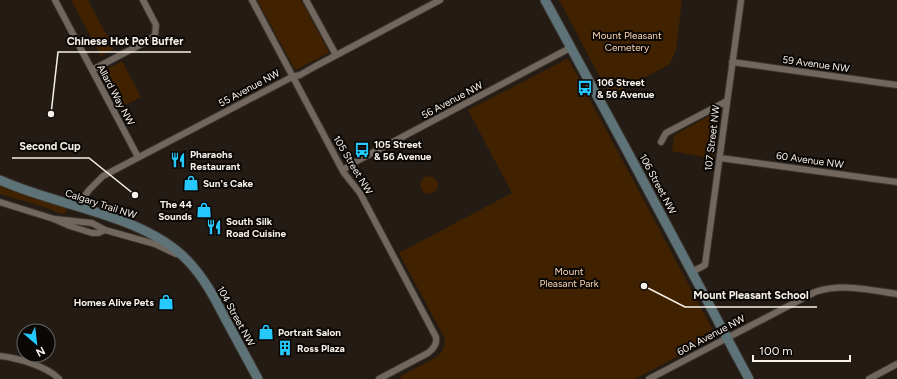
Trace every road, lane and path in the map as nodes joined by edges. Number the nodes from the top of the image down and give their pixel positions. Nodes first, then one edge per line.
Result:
1 (55, 0) edge
2 (143, 0) edge
3 (252, 0) edge
4 (306, 0) edge
5 (440, 0) edge
6 (545, 0) edge
7 (741, 0) edge
8 (570, 48) junction
9 (336, 55) junction
10 (732, 62) junction
11 (92, 70) junction
12 (292, 77) junction
13 (897, 85) edge
14 (727, 101) junction
15 (661, 142) dead end
16 (138, 158) junction
17 (720, 158) junction
18 (343, 170) junction
19 (0, 180) edge
20 (897, 182) edge
21 (0, 202) edge
22 (77, 207) junction
23 (190, 263) junction
24 (692, 272) junction
25 (897, 294) edge
26 (727, 337) junction
27 (0, 356) edge
28 (897, 364) edge
29 (59, 379) edge
30 (258, 379) edge
31 (380, 379) edge
32 (649, 379) edge
33 (749, 379) edge
34 (869, 379) edge

1 - 11 street, Allard Way NW
2 - 11 street
3 - 12 street, 105 Street NW
4 - 9 street
5 - 9 street, 55 Avenue NW
6 - 8 street, 106 Street NW
7 - 10 street, 107 Street NW
8 - 18 street, 56 Avenue NW
8 - 24 street, 106 Street NW
9 - 12 street, 55 Avenue NW
10 - 13 street, 59 Avenue NW
10 - 14 street, 107 Street NW
11 - 16 street, Allard Way NW
12 - 16 street, 55 Avenue NW
12 - 18 street, 105 Street NW
14 - 15 street
14 - 17 street, 107 Street NW
16 - 22 street, 55 Avenue NW
17 - 20 street, 60 Avenue NW
17 - 24 street, 107 Street NW
18 - 31 street, 105 Street NW
19 - 22 street, Calgary Trail NW
21 - 23 street
22 - 23 street, Calgary Trail NW
23 - 30 street, 104 Street NW
24 - 26 street, 106 Street NW
25 - 26 street, 60A Avenue NW
26 - 32 street, 60A Avenue NW
26 - 33 street, 106 Street NW
27 - 29 street
28 - 34 street

